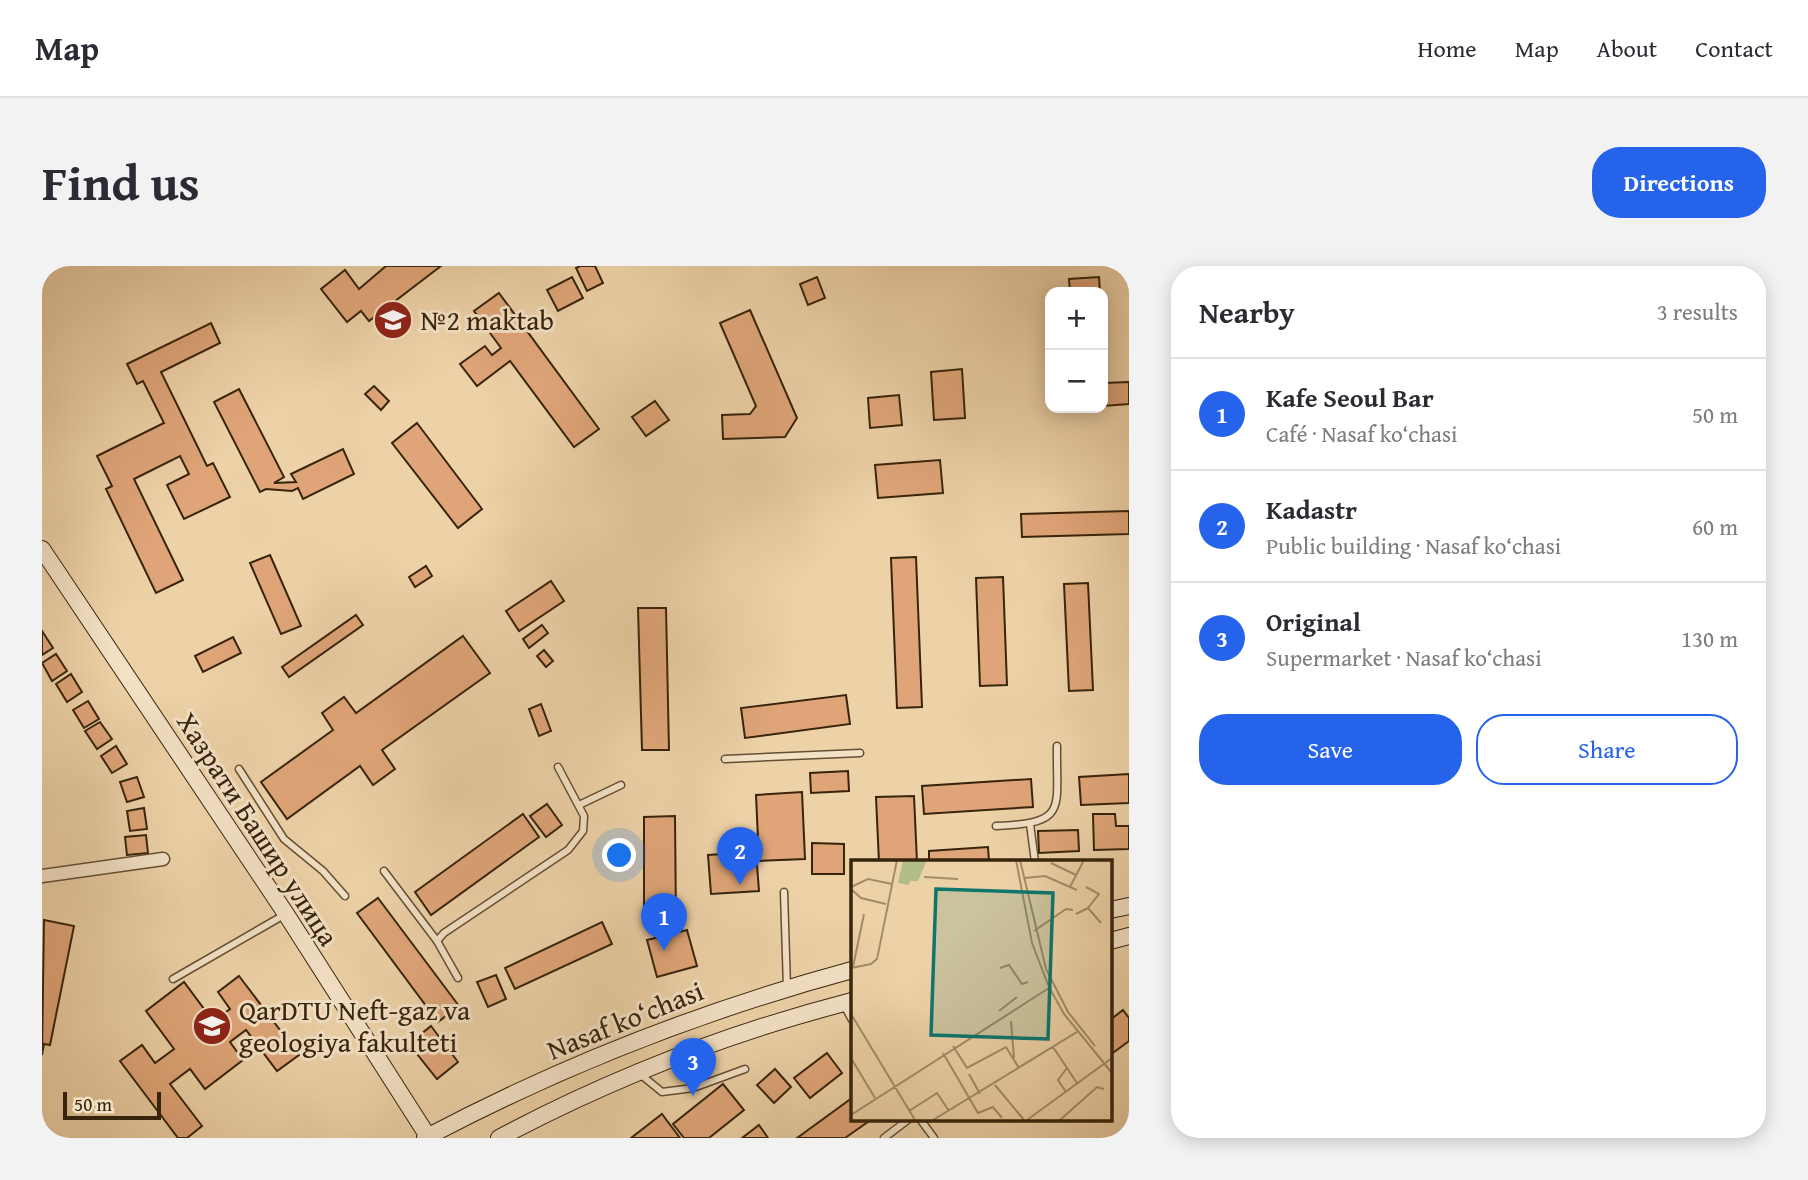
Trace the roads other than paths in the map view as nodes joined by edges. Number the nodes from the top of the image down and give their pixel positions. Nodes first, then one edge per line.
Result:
1 (42, 550) edge
2 (1057, 746) dead end
3 (860, 753) dead end
4 (725, 759) dead end
5 (558, 767) dead end
6 (239, 769) dead end
7 (621, 785) dead end
8 (579, 805) junction
9 (1030, 824) junction
10 (996, 826) dead end
11 (163, 859) dead end
12 (1035, 860) edge
13 (384, 871) dead end
14 (42, 876) edge
15 (784, 892) dead end
16 (345, 896) dead end
17 (286, 914) junction
18 (1129, 936) edge
19 (1112, 940) edge
20 (438, 941) junction
21 (851, 970) edge
22 (458, 978) dead end
23 (173, 979) dead end
24 (787, 988) junction
25 (848, 1002) edge
26 (745, 1069) dead end
27 (639, 1074) junction
28 (906, 1121) edge
29 (921, 1121) edge
30 (427, 1138) edge
31 (499, 1138) edge
32 (884, 1138) edge
33 (934, 1138) edge

1 - 17 main road, Хазрати Башир улица
2 - 9 lane
3 - 4 lane
5 - 8 lane
6 - 16 lane
7 - 8 lane
8 - 20 lane
9 - 10 lane
9 - 12 lane
11 - 14 street
13 - 20 lane
15 - 24 lane
17 - 23 lane
17 - 30 main road, Хазрати Башир улица
18 - 19 main road
20 - 22 lane
21 - 24 main road, Nasaf ko‘chasi
24 - 30 main road, Nasaf ko‘chasi
25 - 27 main road, Nasaf ko‘chasi
26 - 27 lane
27 - 31 main road, Nasaf ko‘chasi
28 - 32 lane
29 - 33 lane

